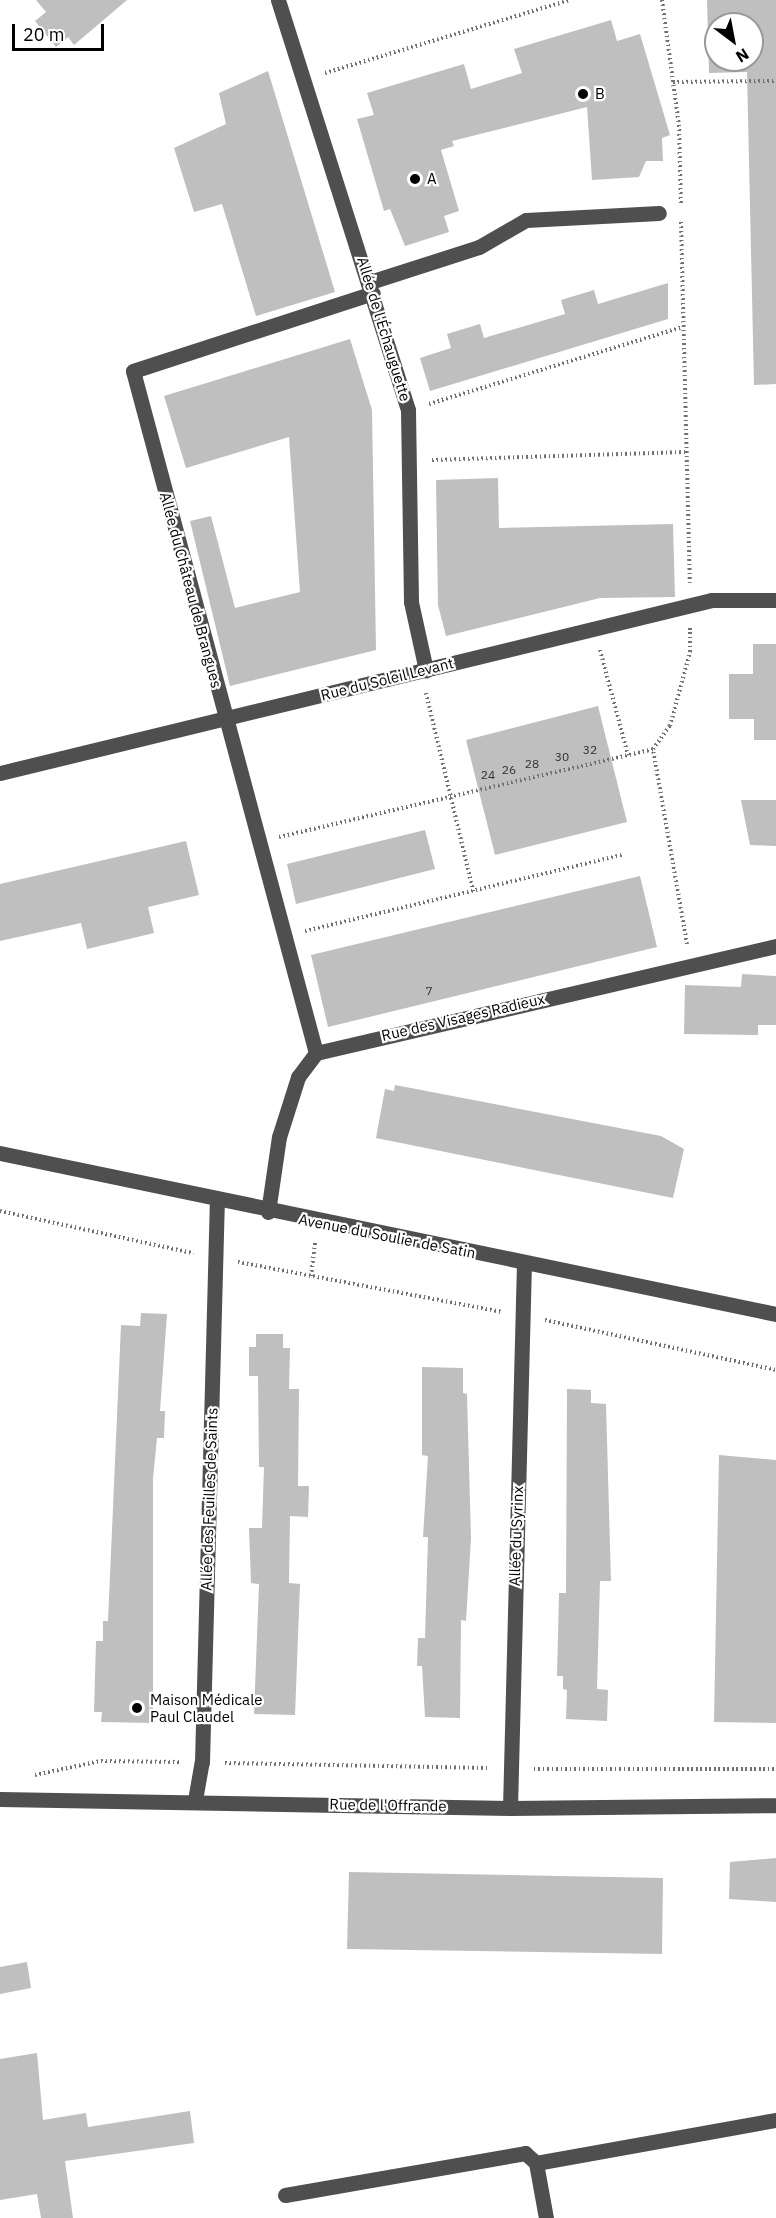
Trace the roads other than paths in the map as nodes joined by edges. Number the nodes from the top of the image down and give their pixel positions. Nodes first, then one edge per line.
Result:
1 (278, 0) edge
2 (659, 213) dead end
3 (372, 287) junction
4 (776, 600) edge
5 (423, 670) junction
6 (225, 718) junction
7 (0, 773) edge
8 (776, 946) edge
9 (316, 1053) junction
10 (0, 1153) edge
11 (217, 1198) junction
12 (268, 1212) junction
13 (524, 1264) junction
14 (776, 1314) edge
15 (5, 1798) edge
16 (195, 1800) junction
17 (776, 1805) edge
18 (510, 1808) junction
19 (776, 2120) edge
20 (536, 2163) junction
21 (285, 2195) dead end
22 (546, 2218) edge

1 - 3 street, Allée de l'Échauguette
2 - 3 street
3 - 5 street, Allée de l'Échauguette
3 - 6 street, Allée du Château de Brangues
4 - 5 street, Rue du Soleil Levant
5 - 6 street, Rue du Soleil Levant
6 - 7 street, Rue du Soleil Levant
6 - 9 street, Allée du Château de Brangues
8 - 9 street, Rue des Visages Radieux
9 - 12 street
10 - 11 street, Avenue du Soulier de Satin
11 - 12 street, Avenue du Soulier de Satin
11 - 16 street, Allée des Feuilles de Saints
12 - 13 street, Avenue du Soulier de Satin
13 - 14 street, Avenue du Soulier de Satin
13 - 18 street, Allée du Syrinx
15 - 16 street, Rue de l'Offrande
16 - 18 street, Rue de l'Offrande
17 - 18 street, Rue de l'Offrande
19 - 20 street
20 - 21 street
20 - 22 street

